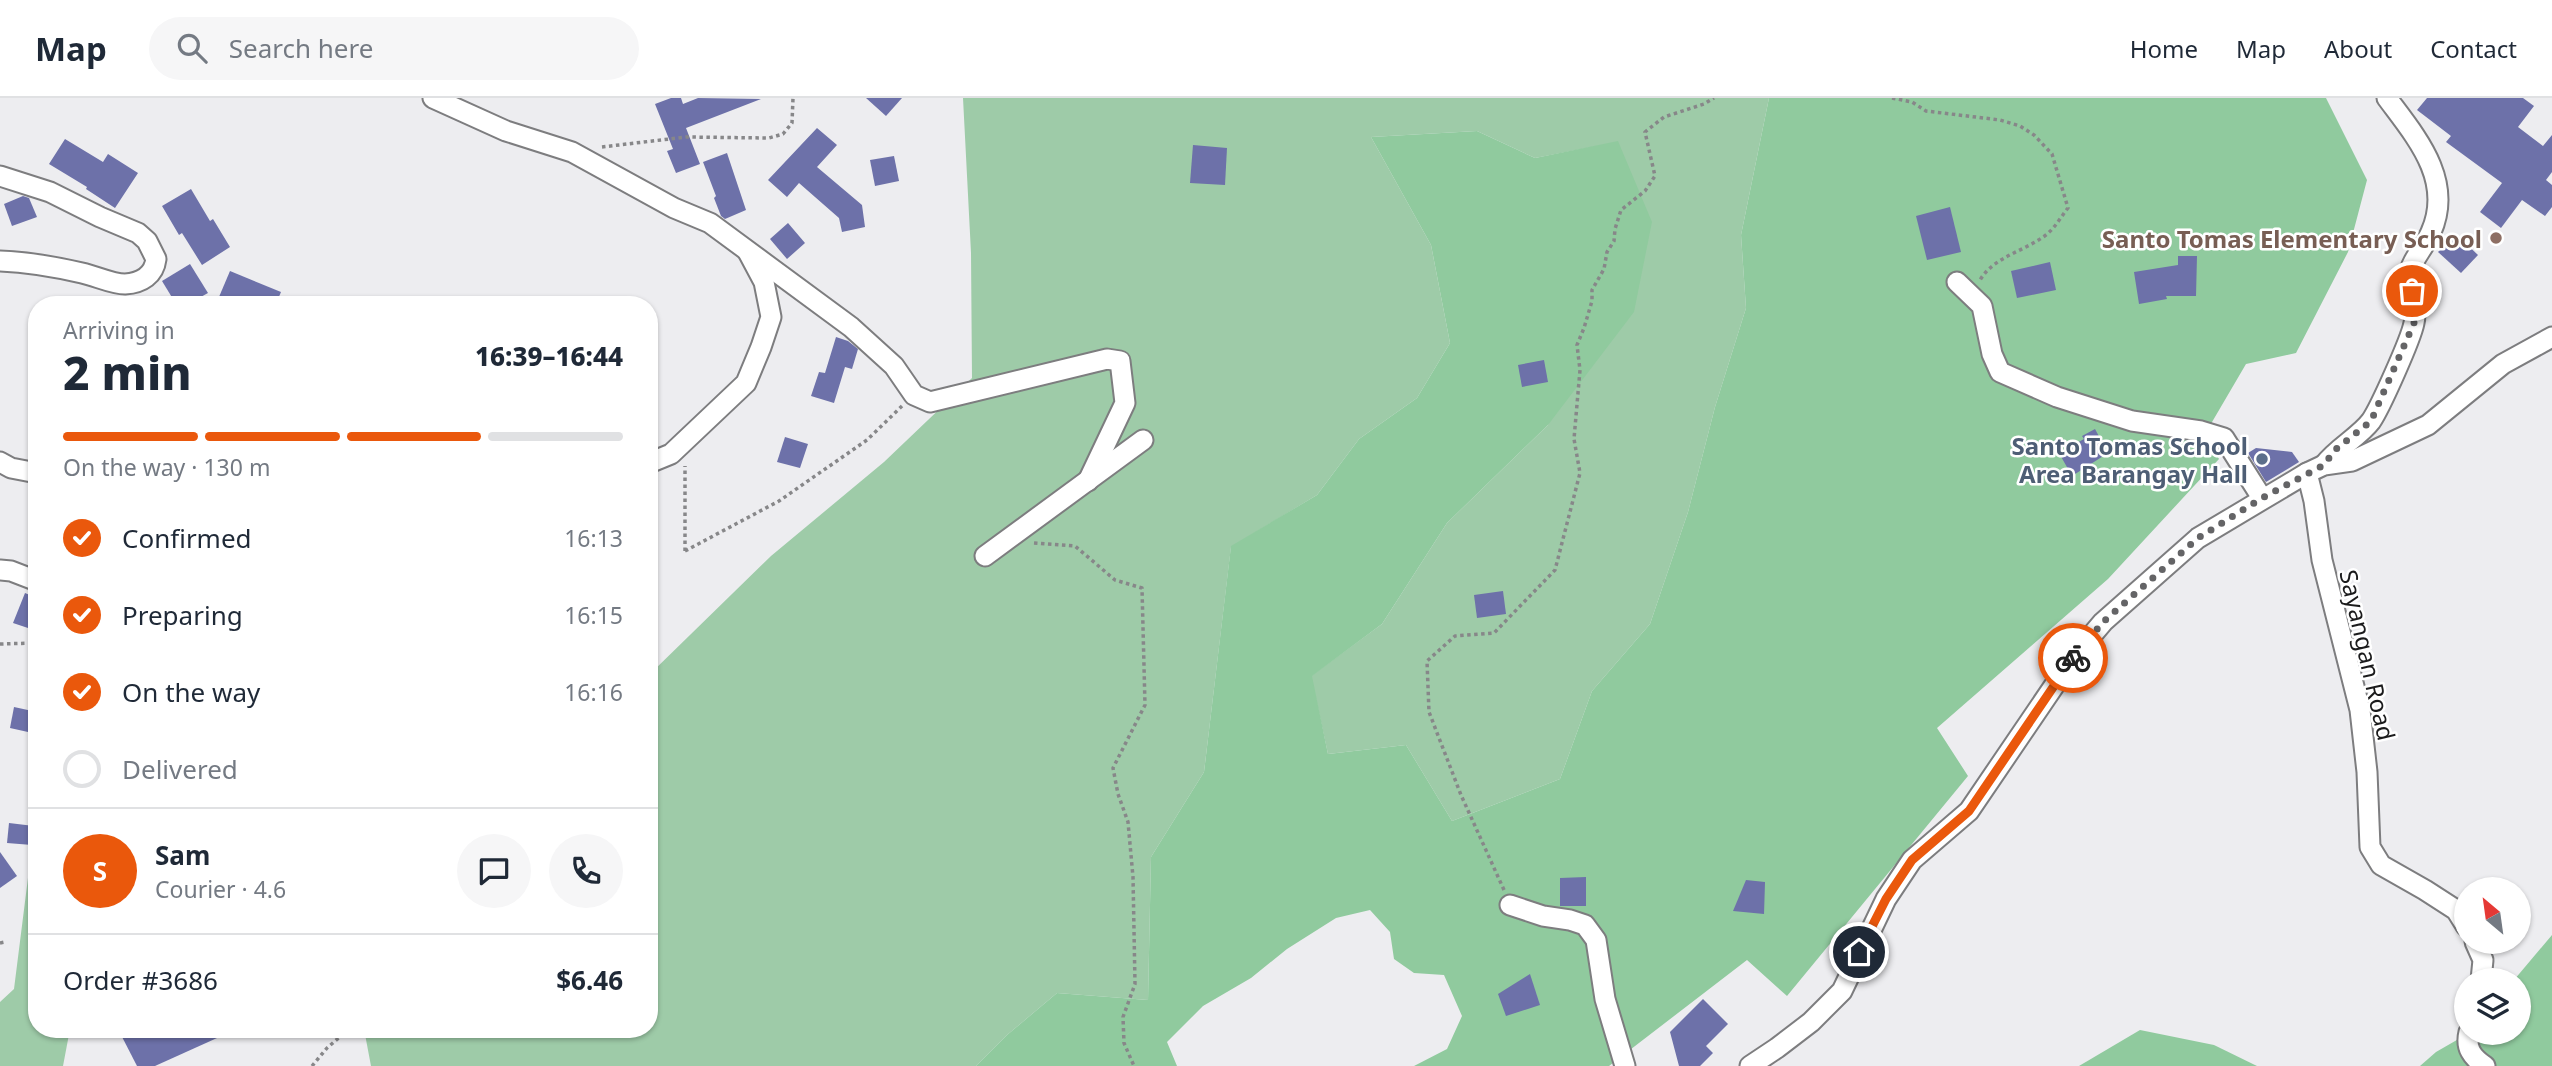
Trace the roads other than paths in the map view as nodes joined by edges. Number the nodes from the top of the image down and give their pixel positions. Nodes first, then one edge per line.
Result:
1 (433, 98) edge
2 (2387, 98) edge
3 (0, 176) edge
4 (746, 248) junction
5 (0, 261) edge
6 (1957, 282) dead end
7 (2552, 337) edge
8 (1143, 440) dead end
9 (658, 459) edge
10 (0, 462) edge
11 (2315, 469) junction
12 (28, 471) edge
13 (1088, 481) junction
14 (2262, 498) junction
15 (985, 556) dead end
16 (0, 570) edge
17 (28, 578) edge
18 (1510, 905) road end
19 (2454, 909) edge
20 (2467, 1045) edge
21 (1625, 1066) edge
22 (1749, 1066) edge
23 (2485, 1066) edge

1 - 4 street
2 - 11 street
3 - 5 street
4 - 9 street
4 - 13 street
6 - 14 street
7 - 11 street
8 - 13 street
10 - 12 street
11 - 14 street
11 - 19 street, Sayangan Road
13 - 15 street
14 - 22 street
16 - 17 street
18 - 21 street
20 - 23 street

